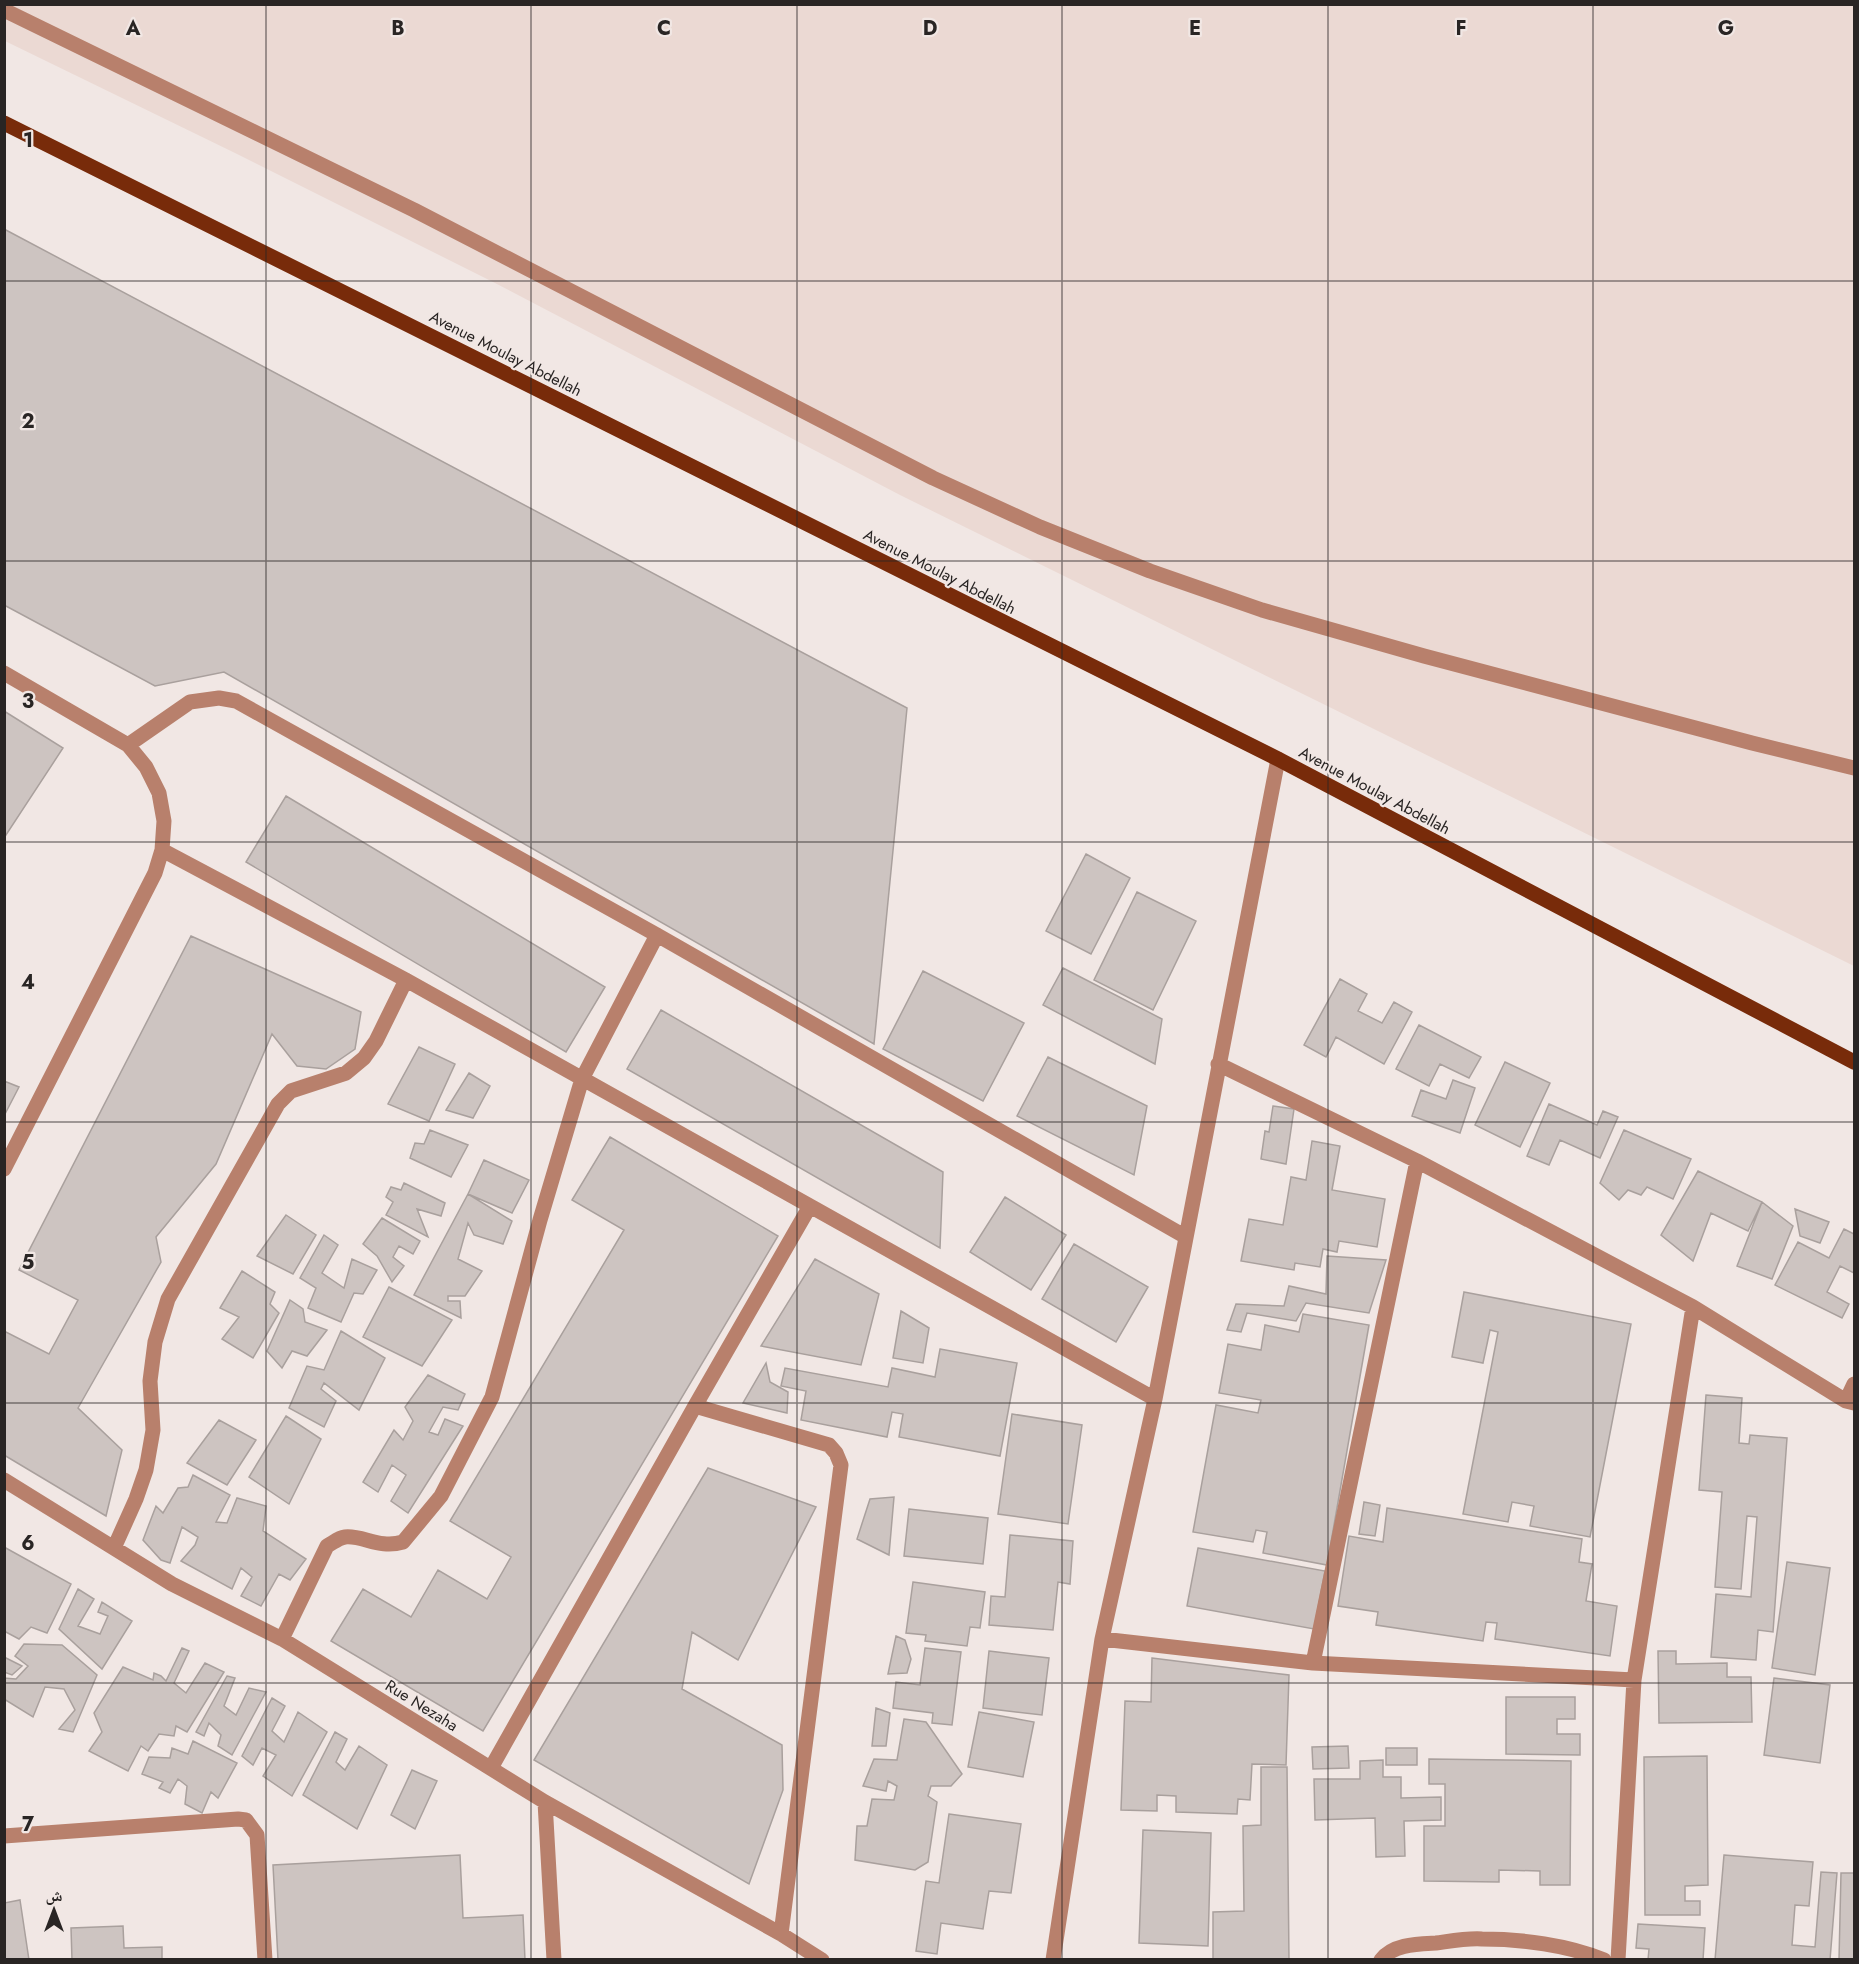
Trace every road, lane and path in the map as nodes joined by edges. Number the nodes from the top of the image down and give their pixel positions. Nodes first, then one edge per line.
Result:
1 (4, 10) edge
2 (4, 123) edge
3 (4, 673) edge
4 (128, 745) junction
5 (1278, 759) junction
6 (1854, 768) edge
7 (162, 850) junction
8 (657, 935) junction
9 (406, 981) junction
10 (1854, 1062) edge
11 (1218, 1064) junction
12 (582, 1079) junction
13 (1417, 1161) junction
14 (4, 1169) edge
15 (810, 1206) junction
16 (1186, 1237) junction
17 (1693, 1307) junction
18 (1854, 1384) edge
19 (1155, 1399) junction
20 (1850, 1402) edge
21 (694, 1406) junction
22 (5, 1481) edge
23 (114, 1548) junction
24 (282, 1639) junction
25 (1102, 1639) junction
26 (1313, 1663) junction
27 (1634, 1680) junction
28 (491, 1768) junction
29 (545, 1802) junction
30 (4, 1836) edge
31 (781, 1934) junction
32 (265, 1959) edge
33 (554, 1959) edge
34 (822, 1959) edge
35 (1053, 1959) edge
36 (1381, 1959) edge
37 (1604, 1959) edge
38 (1618, 1959) edge

1 - 6 street
2 - 5 main road, Avenue Moulay Abdellah
3 - 4 street
4 - 7 street
4 - 8 street
5 - 10 main road, Avenue Moulay Abdellah
5 - 11 street
7 - 9 street
7 - 14 street
8 - 12 street
8 - 16 street
9 - 12 street
9 - 23 street
11 - 13 street
11 - 16 street
12 - 15 street
12 - 24 street
13 - 17 street
13 - 26 street
15 - 19 street
15 - 21 street
16 - 19 street
17 - 20 street
17 - 27 street
18 - 20 street
19 - 25 street
21 - 28 street
21 - 31 street
22 - 23 street, Rue Nezaha
23 - 24 street, Rue Nezaha
24 - 28 street, Rue Nezaha
25 - 26 street
25 - 35 street
26 - 27 street
27 - 38 street
28 - 29 street, Rue Nezaha
29 - 31 street, Rue Nezaha
29 - 33 street
30 - 32 street
31 - 34 street, Rue Nezaha
36 - 37 street

